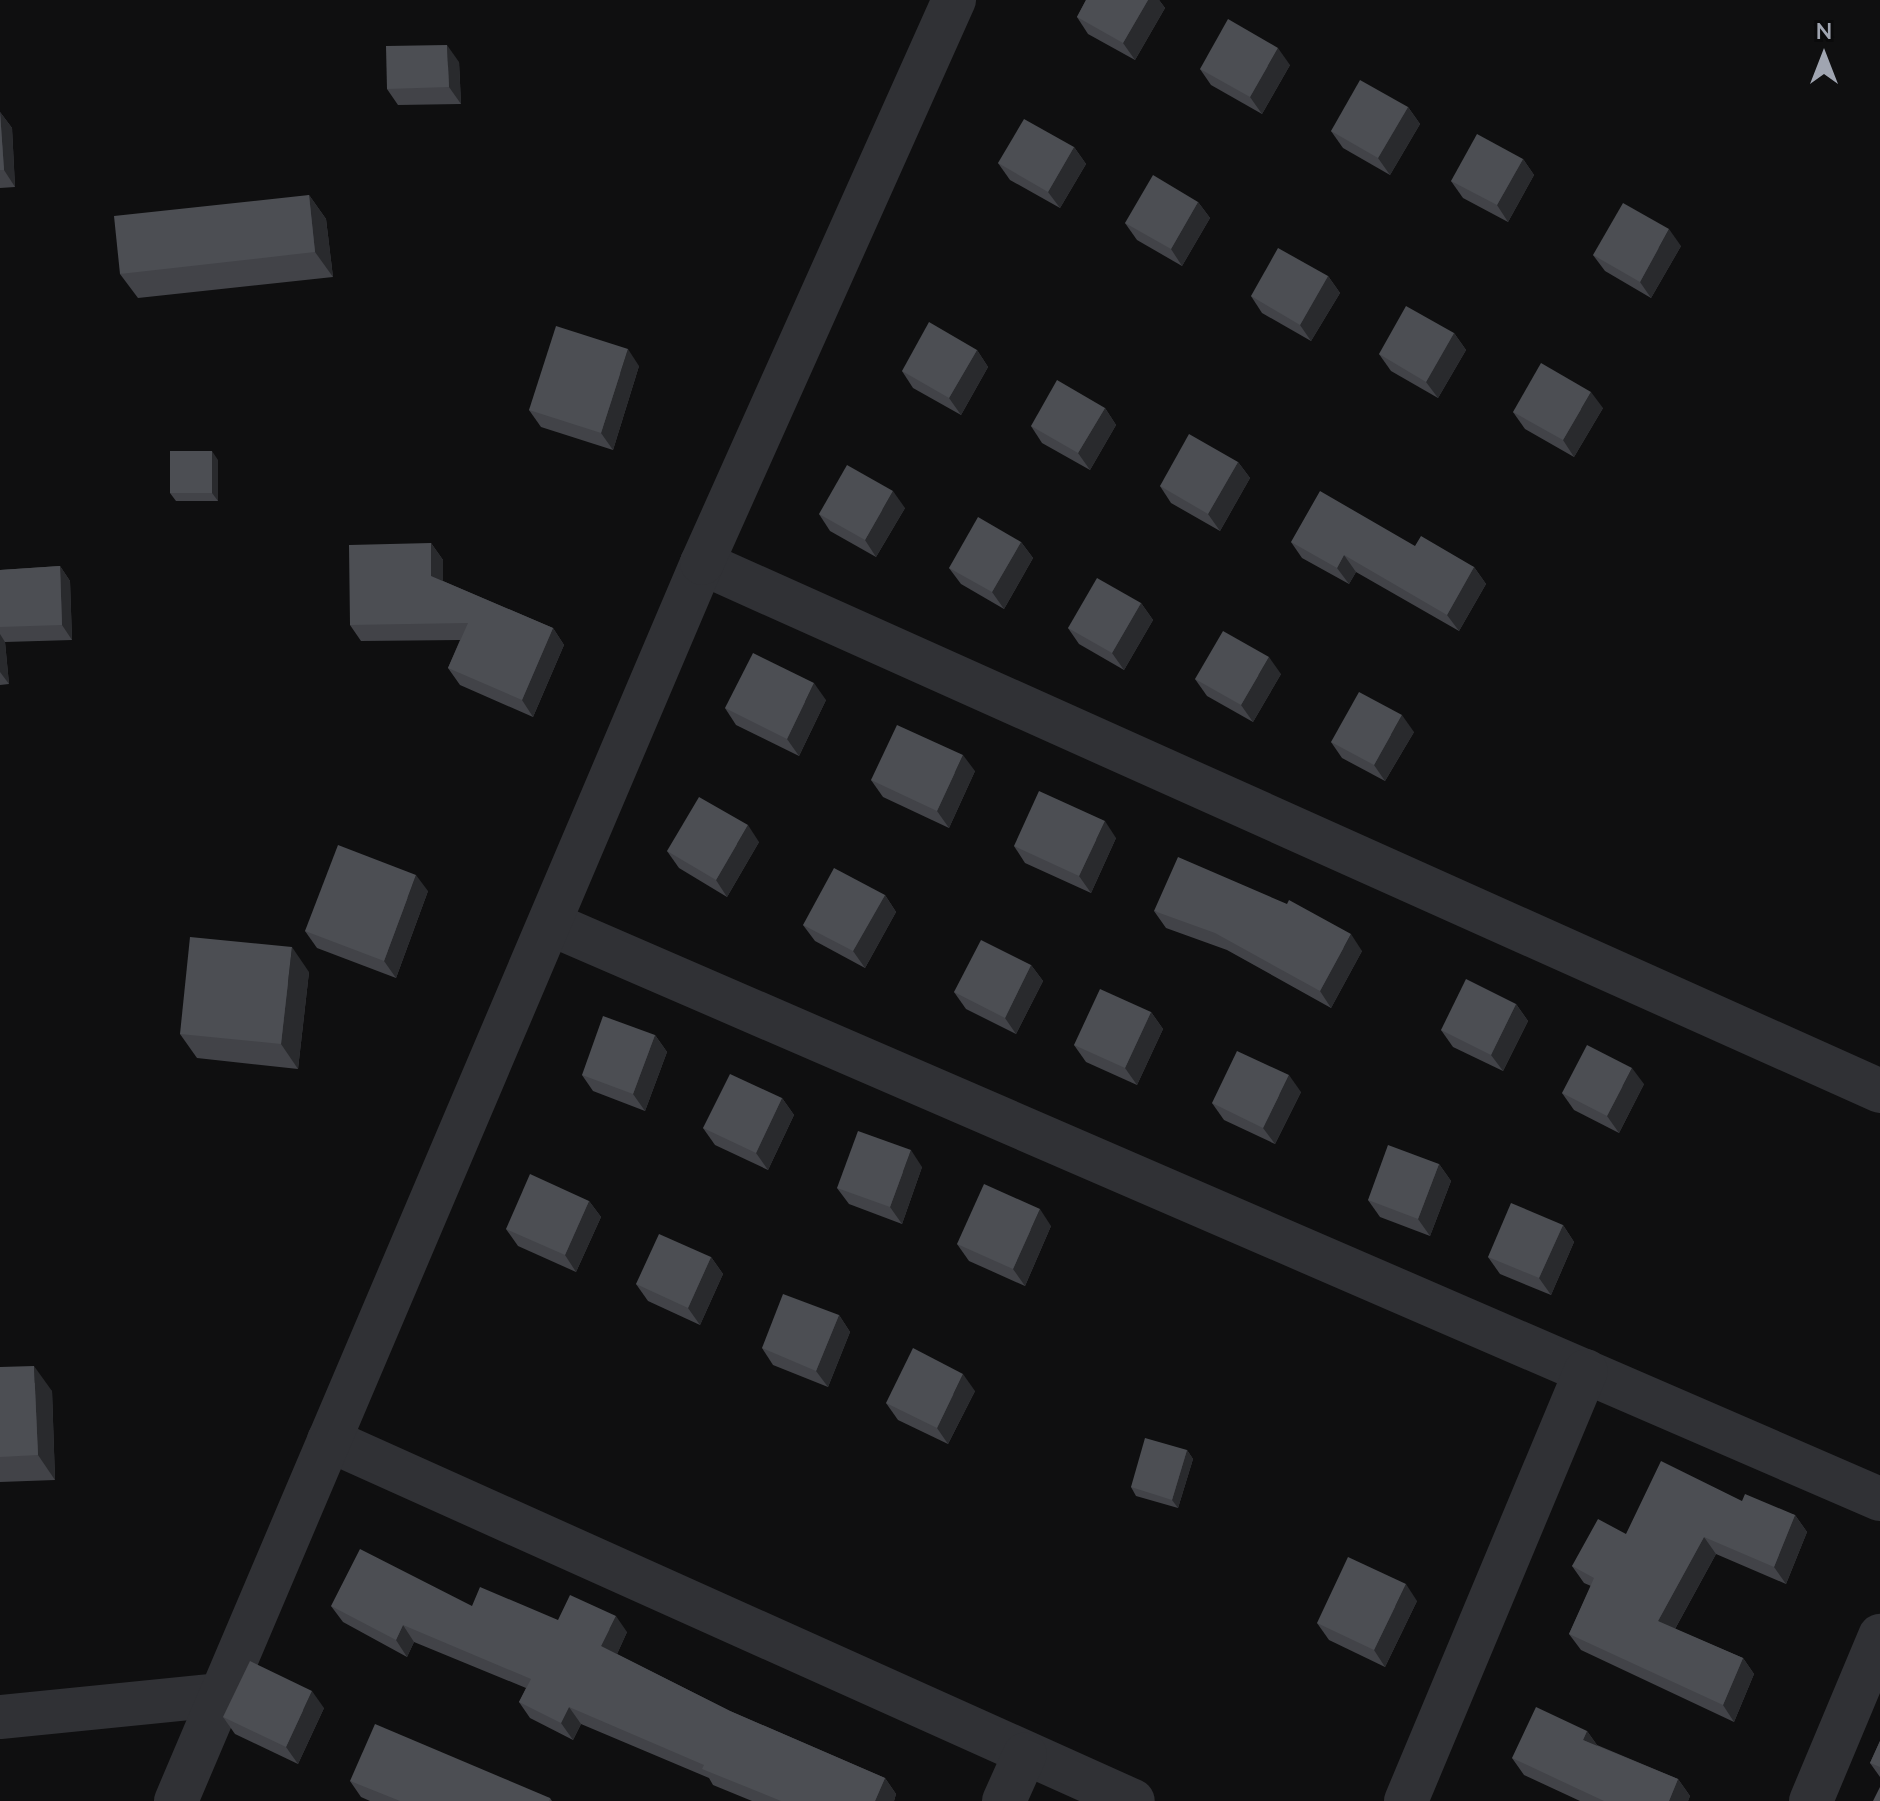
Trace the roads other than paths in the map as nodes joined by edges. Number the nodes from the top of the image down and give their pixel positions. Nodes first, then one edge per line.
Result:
1 (954, 0) edge
2 (702, 563) junction
3 (551, 924) junction
4 (1880, 1091) edge
5 (1586, 1371) junction
6 (329, 1440) junction
7 (1880, 1499) edge
8 (1880, 1636) edge
9 (221, 1695) junction
10 (0, 1717) edge
11 (1025, 1754) junction
12 (176, 1801) edge
13 (1004, 1801) edge
14 (1133, 1801) edge
15 (1406, 1801) edge
16 (1811, 1801) edge

1 - 2 street
2 - 3 street
2 - 4 street
3 - 5 street
3 - 6 street
5 - 7 street
5 - 15 street
6 - 9 street
6 - 11 street
8 - 16 street
9 - 10 street
9 - 12 street
11 - 13 street
11 - 14 street

